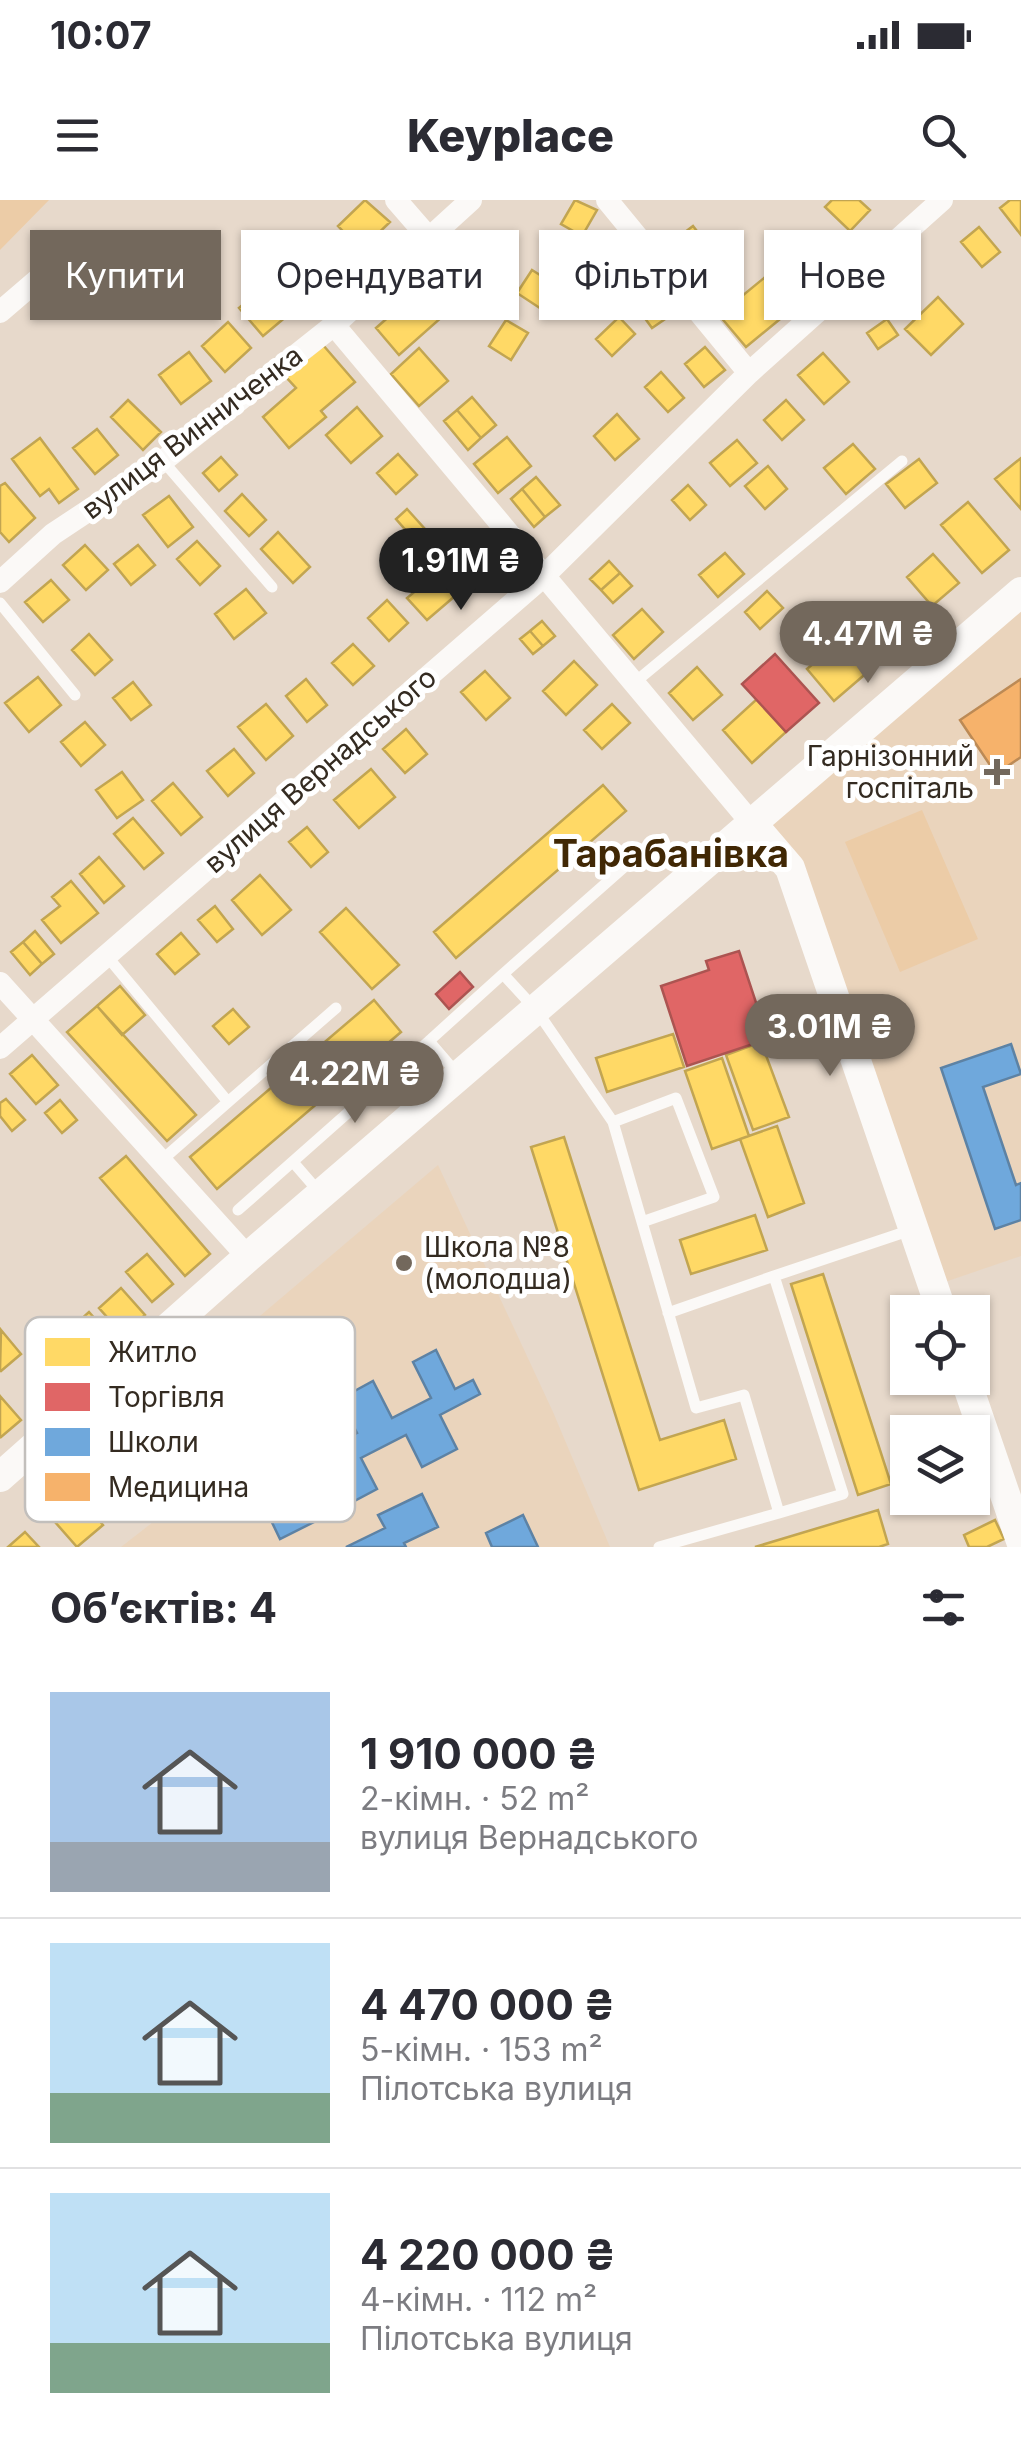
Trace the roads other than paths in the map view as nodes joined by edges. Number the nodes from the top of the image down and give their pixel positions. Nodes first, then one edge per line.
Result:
1 (396, 200) edge
2 (471, 200) edge
3 (607, 200) edge
4 (942, 200) edge
5 (421, 230) edge
6 (437, 230) edge
7 (30, 286) edge
8 (0, 312) edge
9 (339, 320) edge
10 (334, 325) junction
11 (749, 373) junction
12 (163, 461) junction
13 (902, 461) dead end
14 (544, 576) junction
15 (0, 582) edge
16 (272, 587) dead end
17 (1021, 592) edge
18 (0, 603) edge
19 (634, 683) junction
20 (76, 695) dead end
21 (754, 826) junction
22 (639, 854) dead end
23 (106, 955) junction
24 (502, 974) junction
25 (0, 983) edge
26 (336, 1008) dead end
27 (537, 1011) junction
28 (32, 1018) junction
29 (428, 1041) junction
30 (0, 1048) edge
31 (460, 1076) junction
32 (228, 1102) junction
33 (613, 1122) junction
34 (162, 1160) junction
35 (293, 1162) junction
36 (321, 1195) junction
37 (238, 1210) dead end
38 (642, 1222) junction
39 (914, 1229) junction
40 (248, 1257) junction
41 (774, 1276) junction
42 (936, 1295) edge
43 (668, 1312) junction
44 (180, 1317) edge
45 (970, 1395) edge
46 (25, 1455) edge
47 (0, 1477) edge
48 (779, 1512) junction
49 (1021, 1542) edge
50 (659, 1547) edge

1 - 5 street
2 - 6 street, вулиця Винниченка
3 - 11 street
4 - 11 street, вулиця Вернадського
7 - 8 street
9 - 10 street, вулиця Винниченка
10 - 12 street, вулиця Винниченка
10 - 14 street
11 - 14 street, вулиця Вернадського
12 - 15 street, вулиця Винниченка
12 - 16 lane
13 - 19 lane
14 - 19 street
14 - 23 street, вулиця Вернадського
17 - 21 street
18 - 20 lane
19 - 21 street
21 - 27 street
21 - 39 street
22 - 24 lane
23 - 28 street, вулиця Вернадського
23 - 32 lane
24 - 27 lane
24 - 29 lane
25 - 28 street
26 - 32 lane
27 - 31 street
27 - 33 lane
28 - 30 street, вулиця Вернадського
28 - 34 street
29 - 31 lane
29 - 35 lane
31 - 36 street
32 - 34 lane
33 - 38 lane
33 - 38 lane
34 - 40 street
35 - 36 lane
35 - 37 lane
36 - 40 street
38 - 43 lane
39 - 41 lane
39 - 42 street
40 - 44 street
41 - 43 lane
41 - 48 lane
43 - 48 lane
45 - 49 street
46 - 47 street
48 - 50 lane

